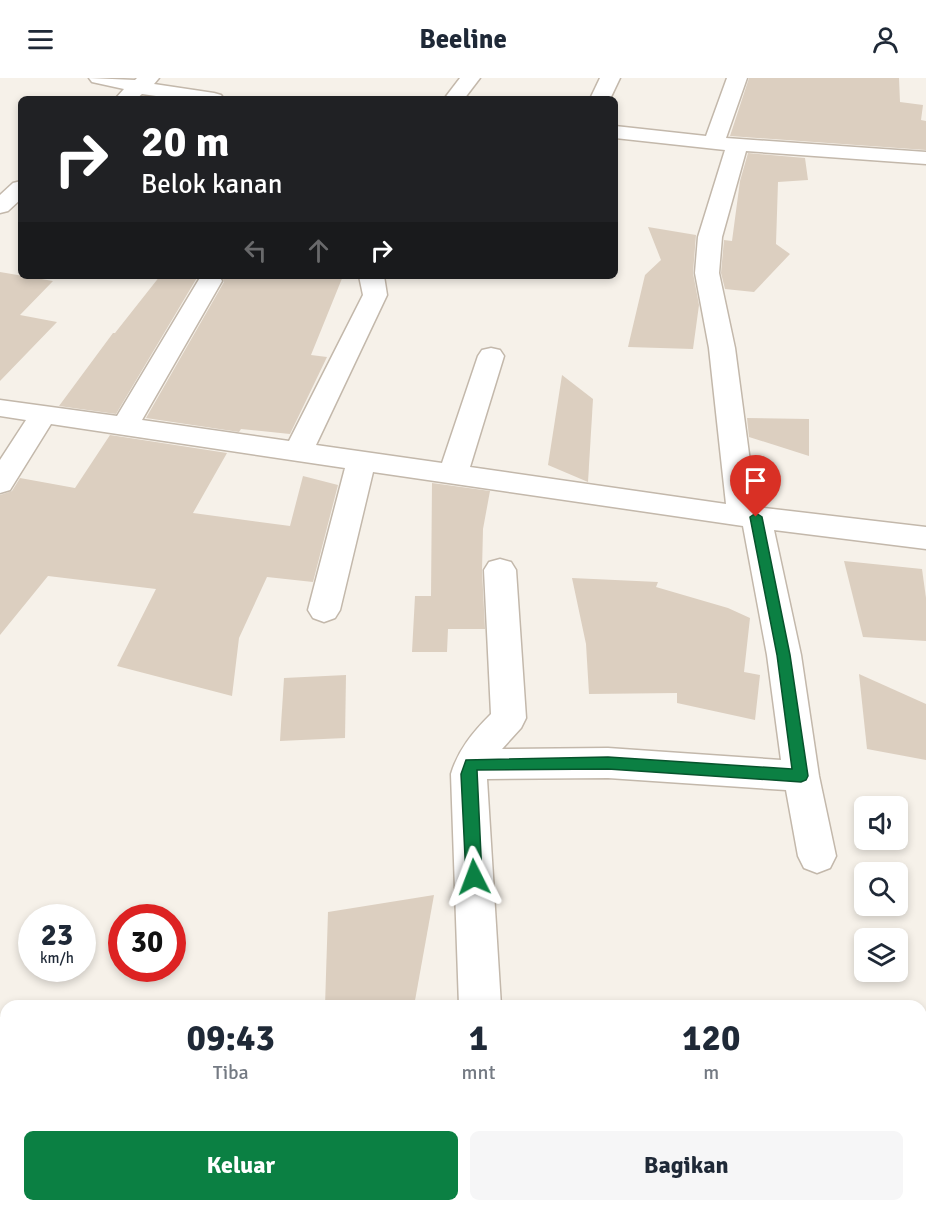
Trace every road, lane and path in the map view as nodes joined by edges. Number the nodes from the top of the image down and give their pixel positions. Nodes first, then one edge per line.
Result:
1 (99, 78) edge
2 (470, 78) edge
3 (610, 78) edge
4 (737, 78) edge
5 (137, 88) edge
6 (193, 96) edge
7 (456, 96) edge
8 (601, 96) edge
9 (618, 132) edge
10 (726, 144) junction
11 (926, 158) edge
12 (18, 191) edge
13 (0, 206) edge
14 (373, 279) edge
15 (210, 281) dead end
16 (491, 357) dead end
17 (0, 408) edge
18 (44, 414) junction
19 (125, 426) junction
20 (298, 452) junction
21 (361, 461) junction
22 (453, 474) junction
23 (0, 483) edge
24 (749, 516) junction
25 (926, 538) edge
26 (500, 570) dead end
27 (324, 610) dead end
28 (471, 764) junction
29 (801, 776) junction
30 (817, 856) dead end
31 (480, 1000) edge

1 - 5 street
2 - 7 street
3 - 8 street
4 - 10 street
5 - 6 street
9 - 10 street
10 - 11 street
10 - 24 street
12 - 13 street
14 - 20 street
15 - 19 street
16 - 22 street
17 - 18 street
18 - 19 street
18 - 23 street
19 - 20 street
20 - 21 street
21 - 22 street
21 - 27 street
22 - 24 street
24 - 25 street
24 - 29 street
26 - 28 street
28 - 29 street
28 - 31 street
29 - 30 street

